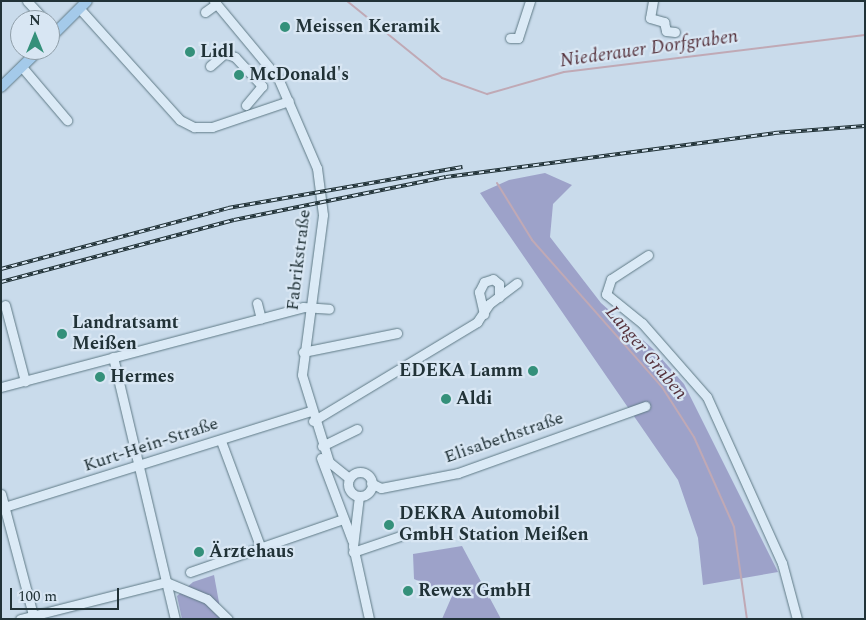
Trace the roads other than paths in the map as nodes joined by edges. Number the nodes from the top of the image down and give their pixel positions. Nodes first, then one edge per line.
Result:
1 (530, 1) edge
2 (653, 1) edge
3 (215, 2) edge
4 (83, 5) edge
5 (205, 12) dead end
6 (60, 25) edge
7 (675, 32) dead end
8 (510, 38) dead end
9 (29, 60) edge
10 (210, 66) dead end
11 (22, 67) junction
12 (1, 87) edge
13 (289, 101) junction
14 (246, 105) dead end
15 (67, 120) dead end
16 (648, 255) dead end
17 (517, 283) dead end
18 (499, 298) junction
19 (257, 303) dead end
20 (5, 305) dead end
21 (310, 307) junction
22 (329, 309) dead end
23 (484, 314) junction
24 (261, 319) junction
25 (397, 333) dead end
26 (303, 352) junction
27 (113, 358) junction
28 (25, 381) junction
29 (1, 387) edge
30 (645, 406) dead end
31 (312, 416) junction
32 (356, 429) dead end
33 (221, 441) junction
34 (322, 446) junction
35 (137, 468) junction
36 (350, 478) junction
37 (372, 483) junction
38 (1, 494) edge
39 (359, 496) junction
40 (3, 508) edge
41 (343, 519) junction
42 (406, 534) dead end
43 (352, 540) junction
44 (260, 546) junction
45 (354, 552) junction
46 (190, 572) dead end
47 (166, 582) junction
48 (34, 617) edge
49 (20, 619) edge
50 (175, 619) edge
51 (228, 619) edge
52 (369, 619) edge
53 (797, 619) edge

1 - 8 street
2 - 7 street
3 - 5 street
3 - 13 street, Fabrikstraße
4 - 6 main road
4 - 13 street
9 - 11 main road
10 - 14 street
11 - 12 main road
11 - 15 street
13 - 21 street, Fabrikstraße
16 - 53 street
17 - 18 street, Kurt-Hein-Straße
18 - 23 street, Kurt-Hein-Straße
18 - 23 street
19 - 24 street
20 - 28 street
21 - 22 street
21 - 24 street
21 - 26 street, Fabrikstraße
23 - 31 street, Kurt-Hein-Straße
24 - 27 street
25 - 26 street
26 - 31 street, Fabrikstraße
27 - 28 street
27 - 35 street
28 - 29 street
30 - 37 street, Elisabethstraße
31 - 33 street, Kurt-Hein-Straße
31 - 34 street, Fabrikstraße
31 - 41 street
32 - 34 street
33 - 35 street, Kurt-Hein-Straße
33 - 44 street
34 - 36 street, Fabrikstraße
35 - 40 street, Kurt-Hein-Straße
35 - 47 street
36 - 37 street
36 - 39 street
37 - 39 street
38 - 40 street
39 - 43 street
40 - 48 street
41 - 43 street
41 - 44 street
42 - 45 street
43 - 45 street
44 - 46 street
45 - 52 street
47 - 48 street
47 - 50 street
47 - 51 street
48 - 49 street

